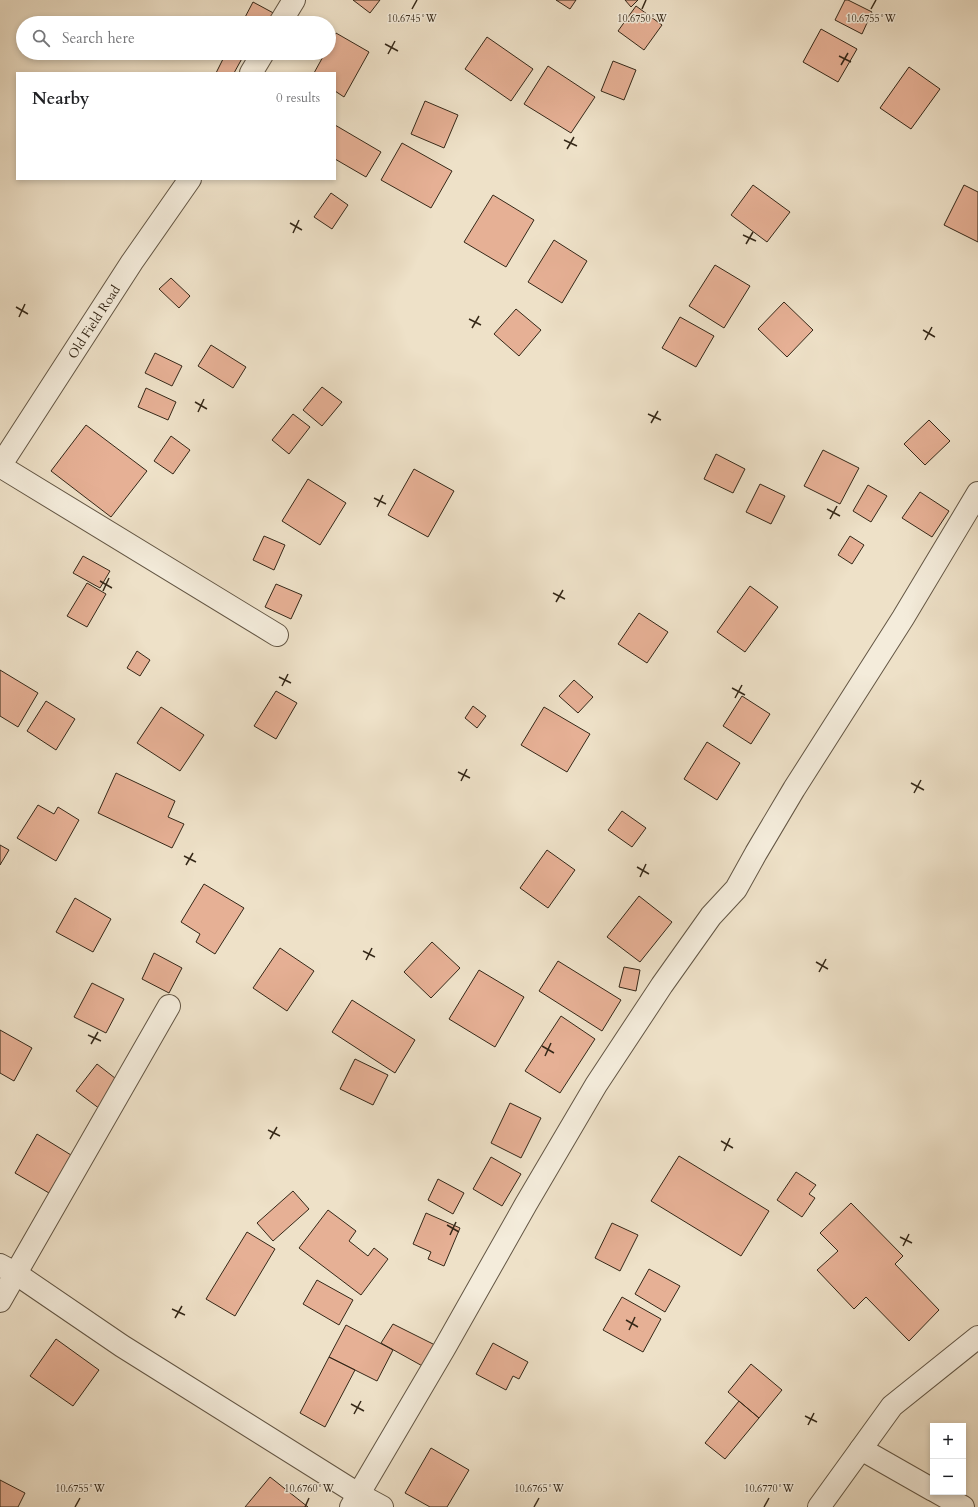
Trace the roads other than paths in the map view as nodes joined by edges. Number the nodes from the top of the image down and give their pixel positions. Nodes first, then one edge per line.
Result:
1 (294, 0) edge
2 (284, 16) edge
3 (259, 60) edge
4 (253, 72) edge
5 (189, 180) edge
6 (0, 466) edge
7 (978, 493) edge
8 (277, 635) dead end
9 (169, 1006) dead end
10 (8, 1269) edge
11 (0, 1301) edge
12 (978, 1337) edge
13 (861, 1449) junction
14 (930, 1488) edge
15 (942, 1495) edge
16 (355, 1501) edge
17 (382, 1507) edge
18 (819, 1507) edge
19 (963, 1507) edge

1 - 2 street
3 - 4 street
5 - 6 street, Old Field Road
6 - 8 street
7 - 16 street
9 - 10 street
10 - 11 street
10 - 16 street
12 - 13 street
13 - 14 street
13 - 18 street
15 - 19 street
16 - 17 street

